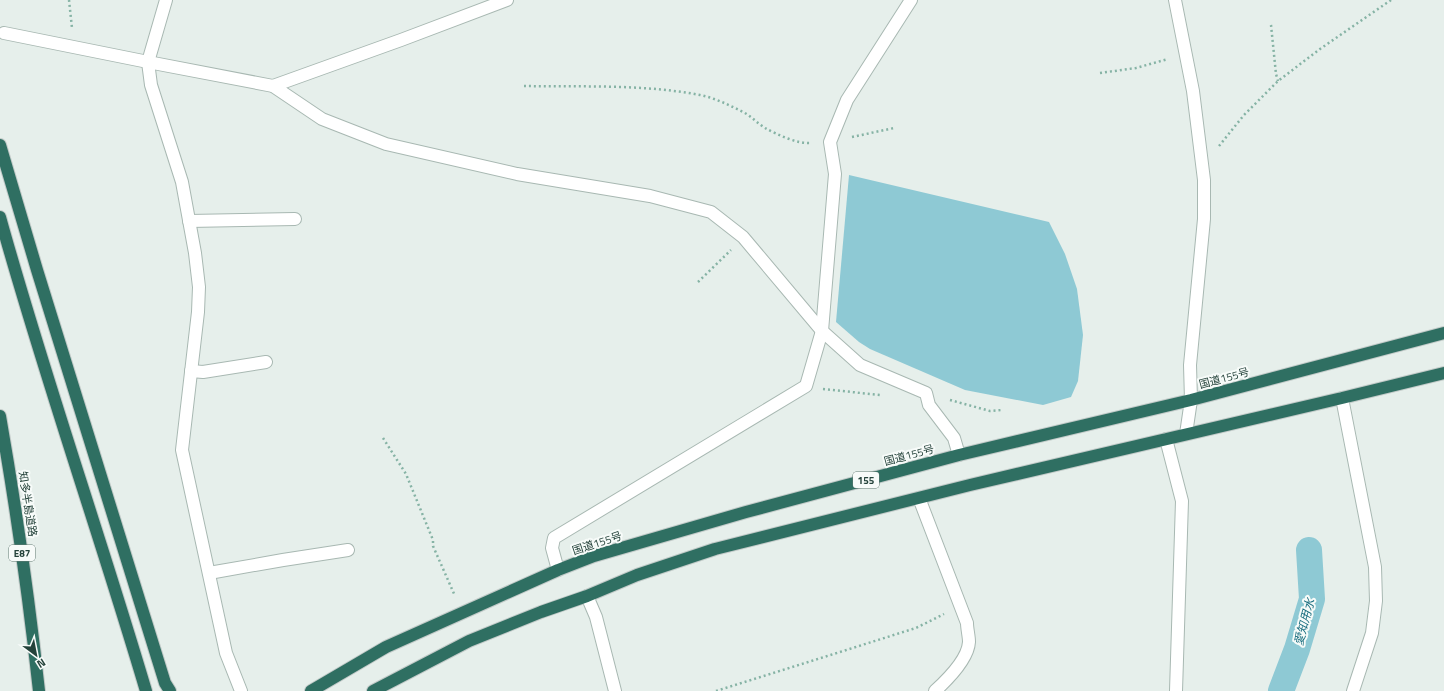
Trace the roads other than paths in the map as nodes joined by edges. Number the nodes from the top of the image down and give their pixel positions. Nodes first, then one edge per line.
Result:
1 (166, 0) edge
2 (507, 0) edge
3 (911, 0) edge
4 (1176, 0) edge
5 (4, 32) dead end
6 (148, 62) junction
7 (273, 86) junction
8 (0, 145) edge
9 (0, 217) edge
10 (295, 219) dead end
11 (189, 221) junction
12 (822, 331) junction
13 (1444, 333) edge
14 (266, 362) dead end
15 (191, 371) junction
16 (1444, 372) edge
17 (1342, 398) junction
18 (1191, 400) junction
19 (0, 416) edge
20 (1186, 434) junction
21 (1166, 439) junction
22 (959, 456) junction
23 (919, 498) junction
24 (348, 550) dead end
25 (558, 570) junction
26 (209, 573) junction
27 (587, 596) junction
28 (39, 691) edge
29 (146, 691) edge
30 (170, 691) edge
31 (241, 691) edge
32 (311, 691) edge
33 (373, 691) edge
34 (615, 691) edge
35 (935, 691) edge
36 (1176, 691) edge
37 (1353, 691) edge

1 - 6 street
2 - 7 street
3 - 12 street
4 - 18 street
5 - 6 street
6 - 7 street
6 - 11 street
7 - 12 street
8 - 30 highway
9 - 29 highway
10 - 11 street
11 - 15 street
12 - 22 street
12 - 25 street
13 - 18 highway, 国道155号 / 155
14 - 15 street
15 - 26 street
16 - 17 highway
17 - 20 highway
17 - 37 street
18 - 20 street
18 - 22 highway, 国道155号 / 155
19 - 28 highway, 知多半島道路 / E87
20 - 21 highway
21 - 23 highway
21 - 36 street
22 - 25 highway, 国道155号 / 155
23 - 27 highway
23 - 35 street
24 - 26 street
25 - 32 highway, 国道155号 / 155
26 - 31 street
27 - 33 highway
27 - 34 street

